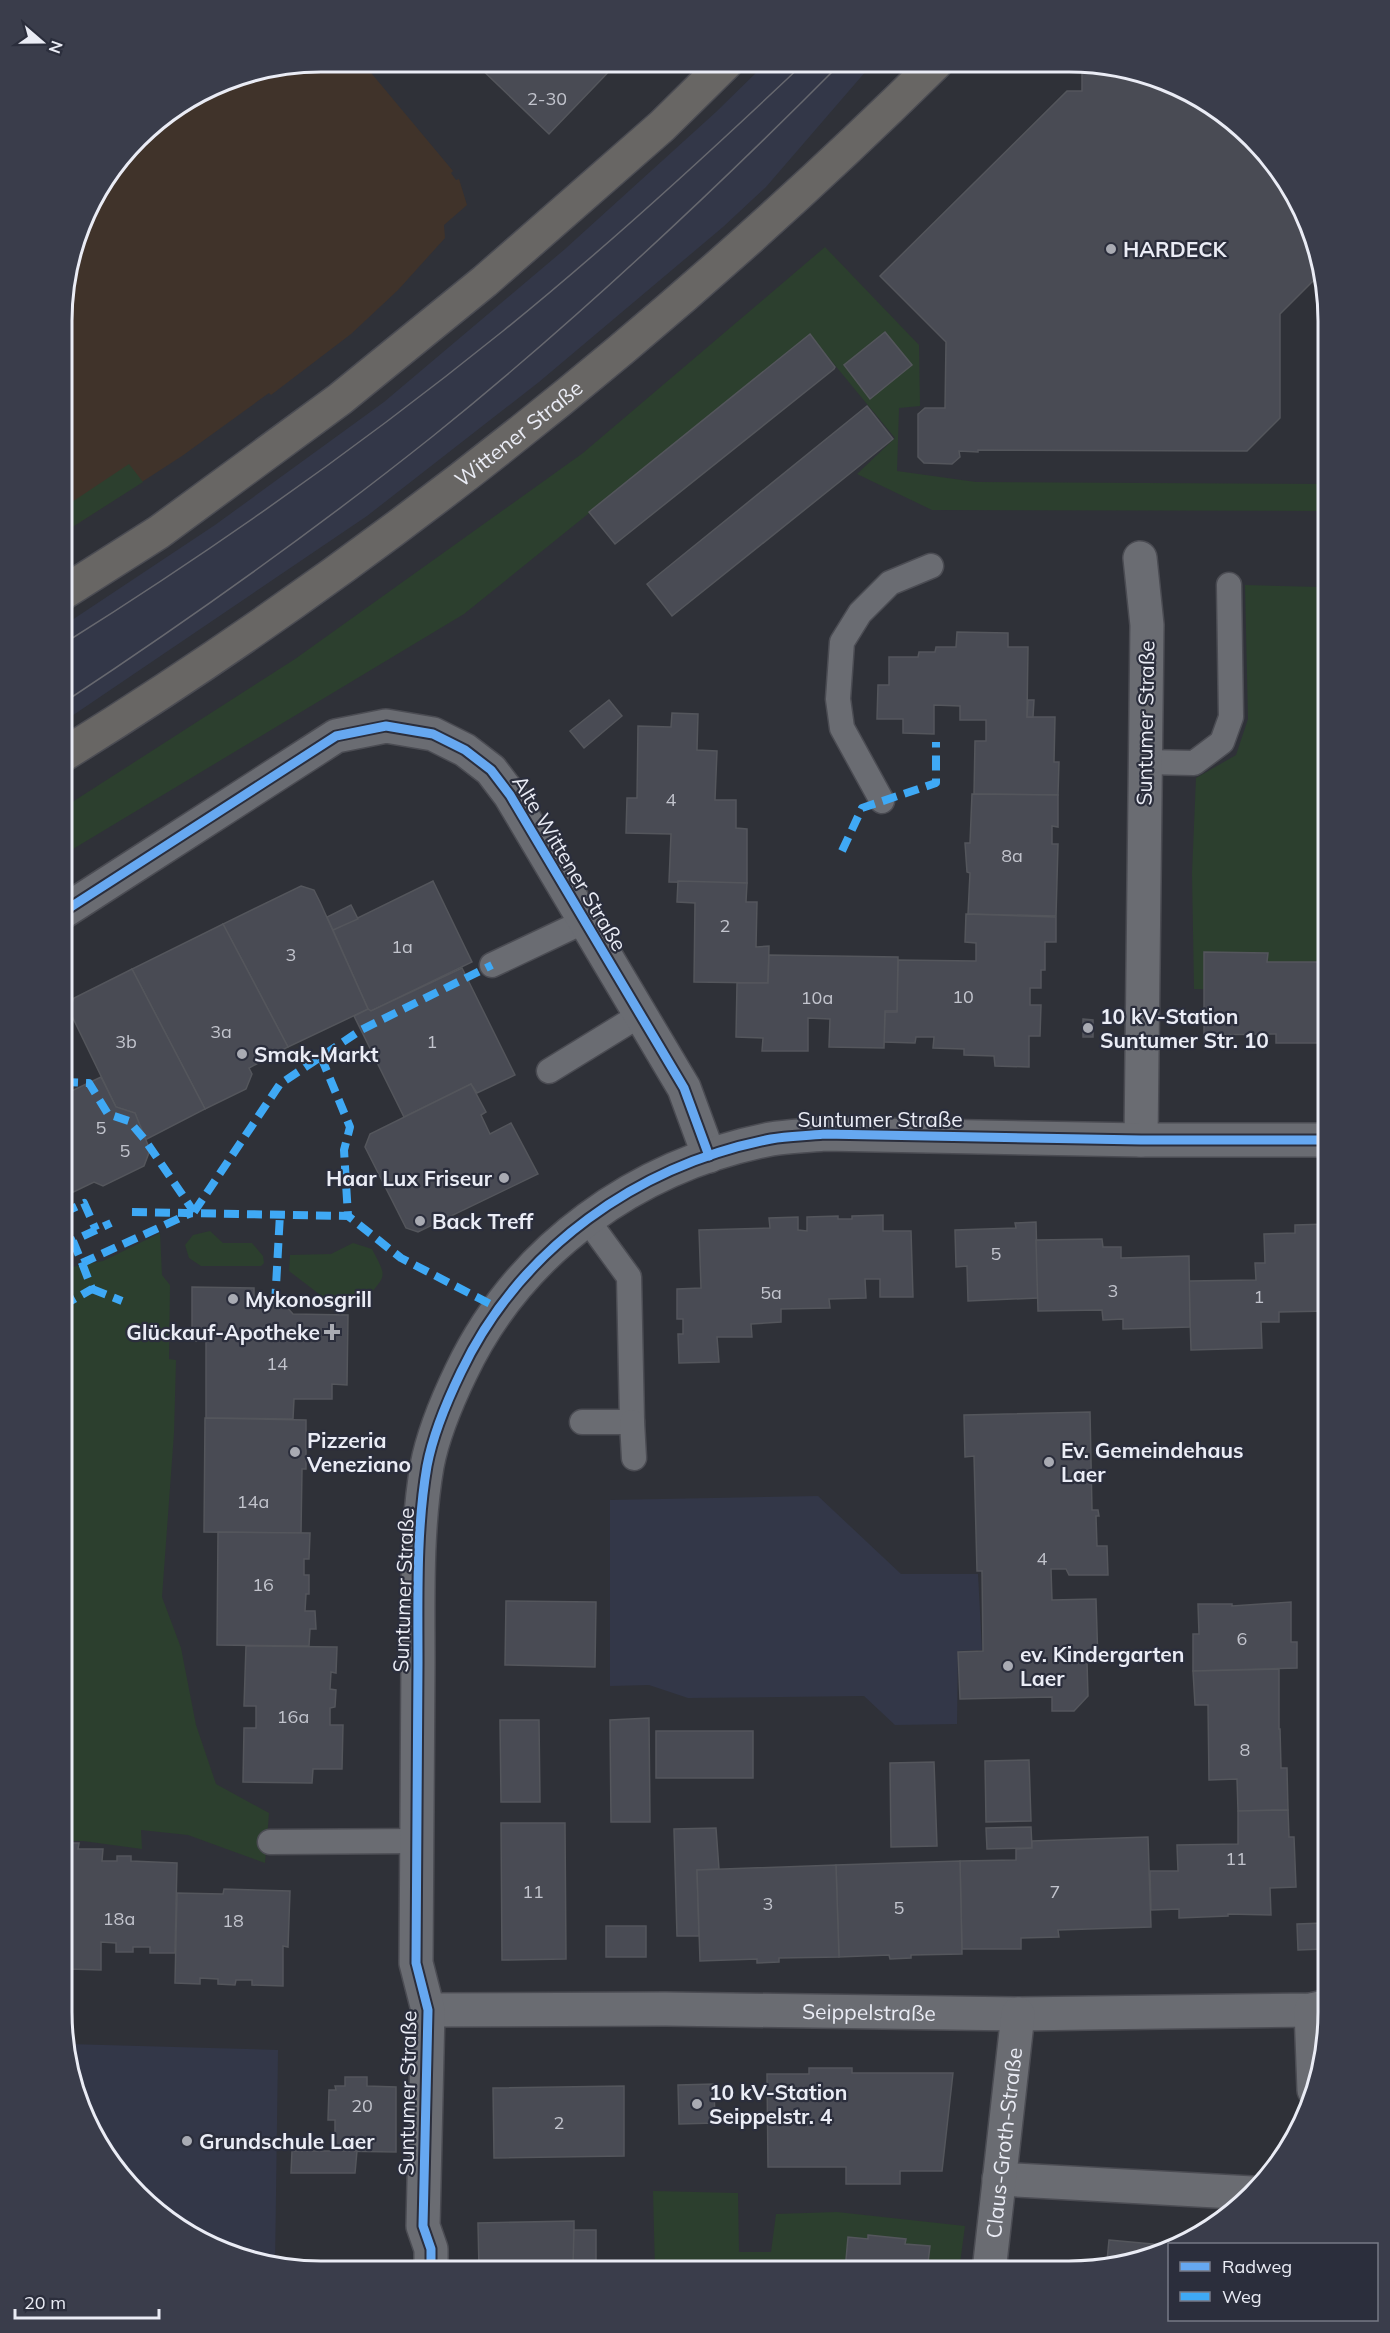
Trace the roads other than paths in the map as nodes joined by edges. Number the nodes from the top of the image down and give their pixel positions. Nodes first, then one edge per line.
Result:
1 (717, 72) edge
2 (927, 72) edge
3 (1140, 558) dead end
4 (931, 566) dead end
5 (1229, 585) dead end
6 (72, 587) edge
7 (72, 749) edge
8 (1144, 762) junction
9 (882, 801) dead end
10 (72, 906) edge
11 (585, 921) junction
12 (492, 964) dead end
13 (640, 1015) junction
14 (549, 1071) dead end
15 (1141, 1140) junction
16 (1318, 1140) edge
17 (709, 1156) junction
18 (586, 1218) junction
19 (582, 1422) dead end
20 (632, 1422) junction
21 (634, 1458) dead end
22 (417, 1841) junction
23 (270, 1842) dead end
24 (1318, 2008) edge
25 (428, 2010) junction
26 (1018, 2014) junction
27 (999, 2179) junction
28 (1240, 2192) edge
29 (431, 2261) edge
30 (990, 2261) edge

1 - 6 main road
2 - 7 main road, Wittener Straße
3 - 8 street, Suntumer Straße
4 - 9 lane
5 - 8 lane
8 - 15 street, Suntumer Straße
10 - 11 street, Alte Wittener Straße
11 - 12 lane
11 - 13 street, Alte Wittener Straße
13 - 14 lane
13 - 17 street, Alte Wittener Straße
15 - 16 street, Suntumer Straße
15 - 17 street, Suntumer Straße
17 - 18 street, Suntumer Straße
18 - 20 lane
18 - 22 street, Suntumer Straße
19 - 20 lane
20 - 21 lane
22 - 23 lane
22 - 25 street, Suntumer Straße
24 - 26 street, Seippelstraße
25 - 26 street, Seippelstraße
25 - 29 street, Suntumer Straße
26 - 27 street, Claus-Groth-Straße
27 - 28 street
27 - 30 street, Claus-Groth-Straße

